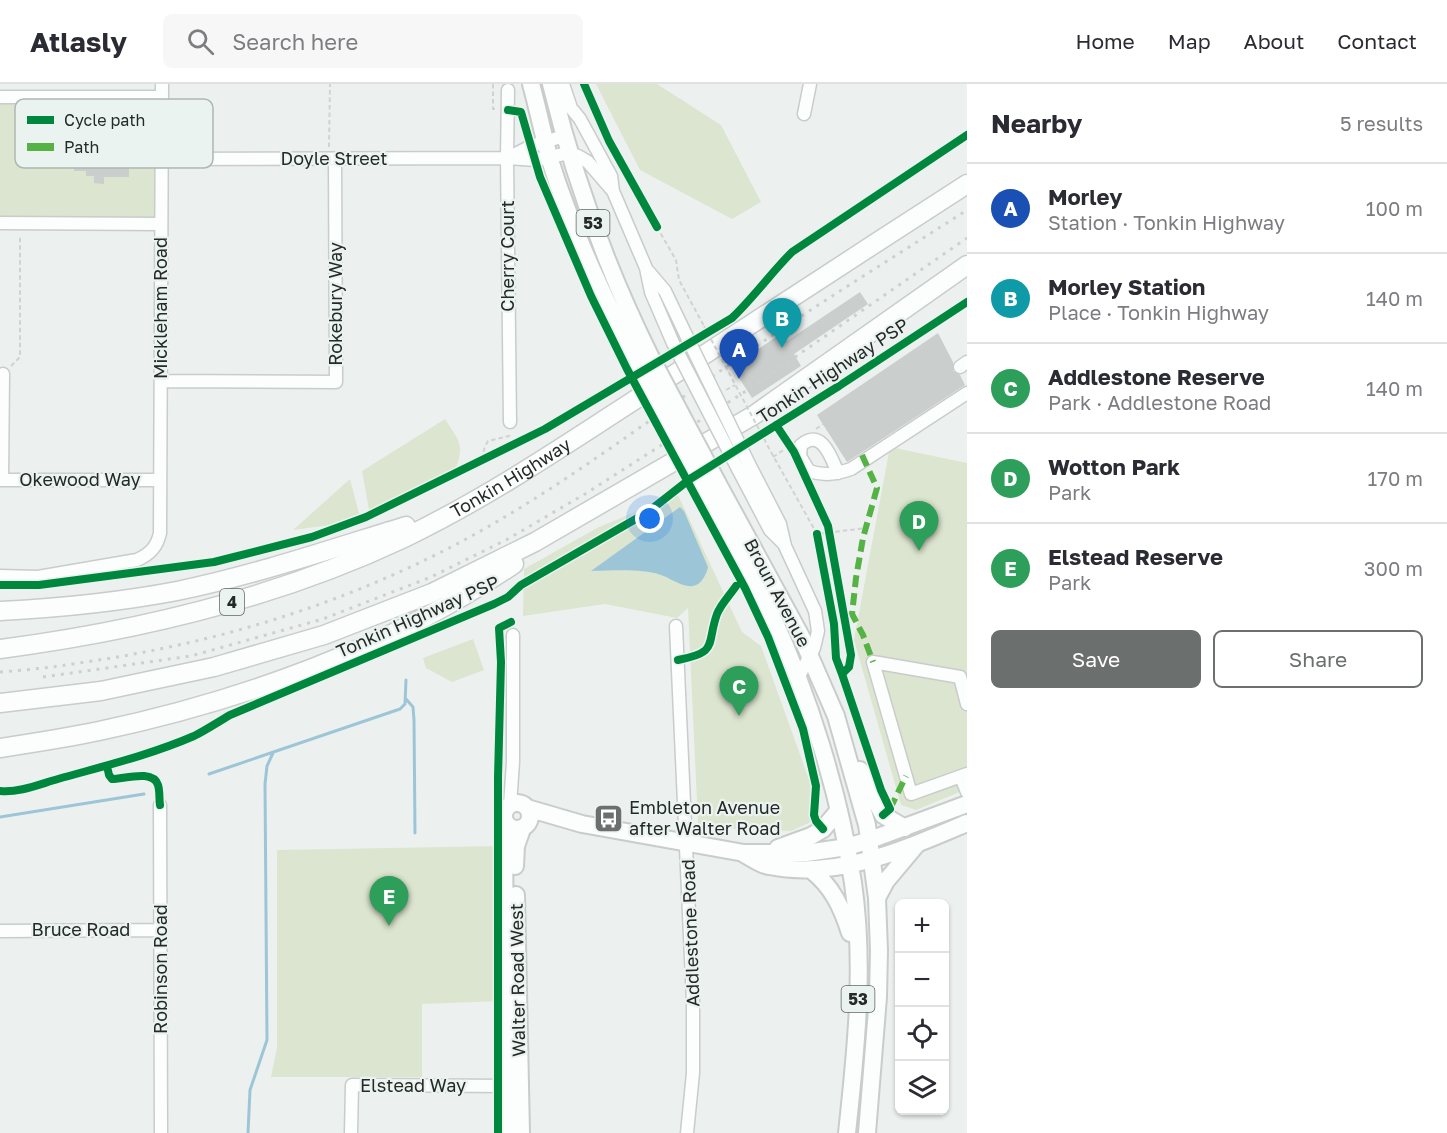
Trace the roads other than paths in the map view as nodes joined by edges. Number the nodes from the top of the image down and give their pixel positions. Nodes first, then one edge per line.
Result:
1 (531, 84) edge
2 (551, 84) edge
3 (563, 84) edge
4 (810, 84) edge
5 (162, 90) edge
6 (508, 90) dead end
7 (0, 97) edge
8 (804, 114) dead end
9 (564, 136) junction
10 (546, 142) junction
11 (569, 153) junction
12 (507, 158) junction
13 (550, 158) junction
14 (213, 159) edge
15 (332, 159) junction
16 (161, 168) edge
17 (967, 184) edge
18 (614, 191) junction
19 (0, 223) edge
20 (161, 224) junction
21 (967, 265) edge
22 (646, 268) junction
23 (643, 360) junction
24 (3, 374) road end
25 (161, 381) junction
26 (967, 395) edge
27 (510, 422) road end
28 (744, 467) junction
29 (838, 473) dead end
30 (1, 480) edge
31 (160, 480) junction
32 (710, 486) junction
33 (602, 504) junction
34 (451, 513) junction
35 (0, 576) edge
36 (0, 611) edge
37 (676, 626) dead end
38 (513, 636) dead end
39 (0, 649) edge
40 (810, 656) junction
41 (798, 678) junction
42 (0, 703) edge
43 (967, 704) edge
44 (844, 740) junction
45 (0, 748) edge
46 (964, 776) edge
47 (967, 792) edge
48 (967, 804) edge
49 (160, 805) dead end
50 (839, 810) junction
51 (519, 815) junction
52 (967, 823) edge
53 (905, 828) junction
54 (870, 840) junction
55 (688, 844) junction
56 (918, 844) junction
57 (847, 847) junction
58 (766, 853) junction
59 (744, 854) junction
60 (873, 858) junction
61 (850, 866) junction
62 (811, 870) junction
63 (877, 898) junction
64 (161, 930) junction
65 (0, 931) edge
66 (857, 953) junction
67 (513, 1086) junction
68 (161, 1133) edge
69 (351, 1133) edge
70 (506, 1133) edge
71 (521, 1133) edge
72 (687, 1133) edge
73 (847, 1133) edge
74 (867, 1133) edge

1 - 10 main road, Broun Avenue / 53
2 - 9 main road, Broun Avenue / 53
3 - 18 street
4 - 8 street
5 - 7 street
6 - 12 street, Cherry Court
9 - 10 street, Doyle Street
9 - 11 main road, Broun Avenue / 53
10 - 12 street, Doyle Street
10 - 13 main road, Broun Avenue / 53
11 - 13 street, Doyle Street
11 - 18 street
11 - 23 main road, Broun Avenue / 53
12 - 13 street, Doyle Street
12 - 15 street, Doyle Street
12 - 27 street, Cherry Court
13 - 23 main road, Broun Avenue / 53
14 - 15 street, Doyle Street
15 - 25 street, Rokebury Way
16 - 20 street, Mickleham Road
17 - 34 highway, Tonkin Highway / 4
18 - 22 street
19 - 20 street
20 - 25 street, Mickleham Road
21 - 33 highway
22 - 28 street, bridge
22 - 28 street, bridge
23 - 32 main road, Broun Avenue / 53, bridge
24 - 30 street
25 - 31 street, Mickleham Road
26 - 29 street
28 - 40 street
30 - 31 street, Okewood Way
31 - 35 street, Mickleham Road
32 - 40 main road, Broun Avenue / 53
32 - 41 main road, Broun Avenue / 53
33 - 42 highway
33 - 45 highway
34 - 36 highway
34 - 39 highway, Tonkin Highway / 4
37 - 55 street, Addlestone Road
38 - 51 street, Walter Road West
40 - 41 street
40 - 44 main road, Broun Avenue / 53
41 - 50 main road, Broun Avenue / 53
43 - 46 street
44 - 53 main road
44 - 54 main road, Broun Avenue / 53
46 - 47 street
48 - 53 main road
49 - 64 street, Robinson Road
50 - 57 main road, Broun Avenue / 53
50 - 58 main road
51 - 55 main road
51 - 67 main road, Walter Road West
52 - 56 main road
53 - 54 main road
54 - 57 main road
54 - 60 main road, Broun Avenue / 53
55 - 59 main road
55 - 72 street, Addlestone Road
56 - 60 main road
56 - 63 main road
57 - 58 main road
57 - 61 main road, Broun Avenue / 53
58 - 59 main road
59 - 62 main road
60 - 61 main road
60 - 63 main road, Broun Avenue / 53
61 - 62 main road
61 - 66 main road, Broun Avenue / 53
62 - 66 main road
63 - 74 main road, Broun Avenue / 53
64 - 65 street, Bruce Road
64 - 68 street, Robinson Road
66 - 73 main road, Broun Avenue / 53
67 - 69 street, Elstead Way
67 - 70 main road, Walter Road West
67 - 71 main road, Walter Road West

